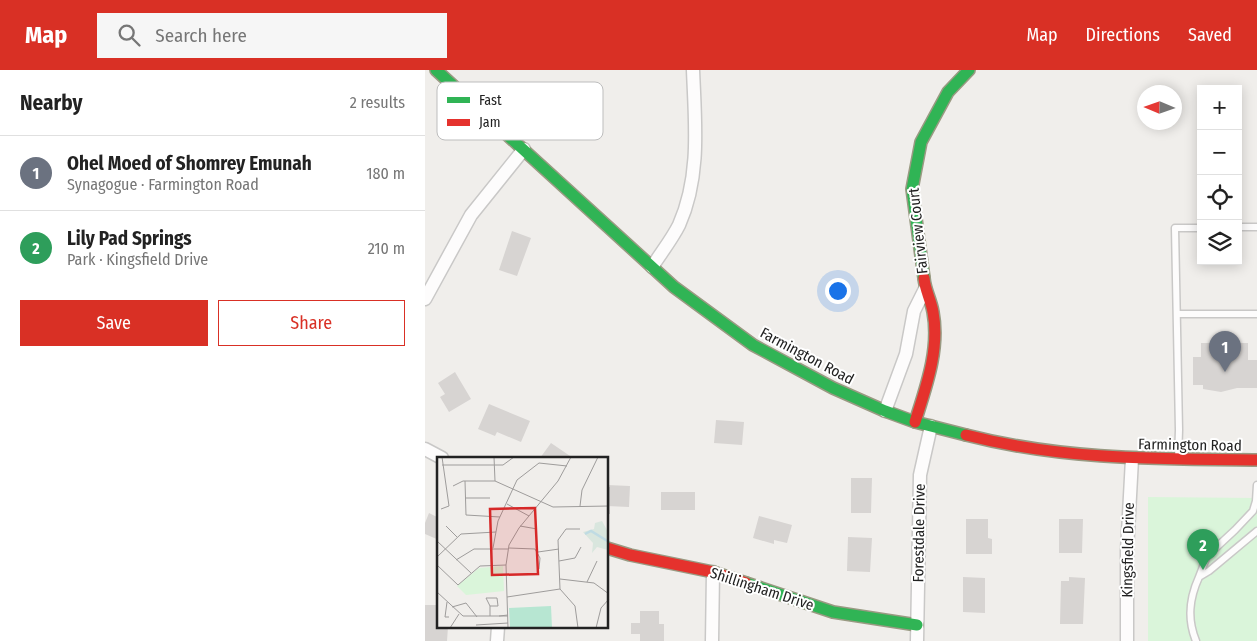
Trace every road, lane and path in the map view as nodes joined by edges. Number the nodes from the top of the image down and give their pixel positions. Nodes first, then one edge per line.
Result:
1 (436, 70) edge
2 (693, 70) edge
3 (969, 70) edge
4 (449, 82) edge
5 (514, 140) edge
6 (524, 149) junction
7 (1242, 227) edge
8 (1257, 227) edge
9 (1197, 228) edge
10 (652, 267) junction
11 (925, 289) junction
12 (425, 299) edge
13 (1177, 314) junction
14 (1257, 314) edge
15 (885, 410) junction
16 (915, 422) junction
17 (931, 426) junction
18 (425, 449) edge
19 (440, 457) edge
20 (1132, 459) junction
21 (1178, 460) junction
22 (1257, 460) edge
23 (1257, 485) edge
24 (1257, 532) edge
25 (1227, 537) junction
26 (1237, 548) junction
27 (609, 549) edge
28 (713, 572) junction
29 (1199, 577) junction
30 (917, 625) junction
31 (498, 628) edge
32 (497, 641) edge
33 (712, 641) edge
34 (917, 641) edge
35 (1127, 641) edge
36 (1196, 641) edge

1 - 4 street, Farmington Road
2 - 10 street
3 - 11 street, Fairview Court
5 - 6 street, Farmington Road
6 - 10 street, Farmington Road
6 - 12 street
7 - 8 lane
9 - 13 lane
10 - 15 street, Farmington Road
11 - 15 street, Fairview Court
11 - 16 street, Fairview Court
13 - 14 lane
13 - 21 lane
15 - 16 street, Farmington Road
16 - 17 street, Farmington Road
17 - 20 street, Farmington Road
17 - 30 street, Forestdale Drive
18 - 19 street
20 - 21 street, Farmington Road
20 - 35 street, Kingsfield Drive
21 - 22 street, Farmington Road
23 - 25 lane
24 - 26 lane
25 - 26 lane
25 - 29 lane
26 - 29 lane
27 - 28 street, Shillingham Drive
28 - 30 street, Shillingham Drive
28 - 33 street
29 - 36 lane
30 - 34 street, Forestdale Drive
31 - 32 street

